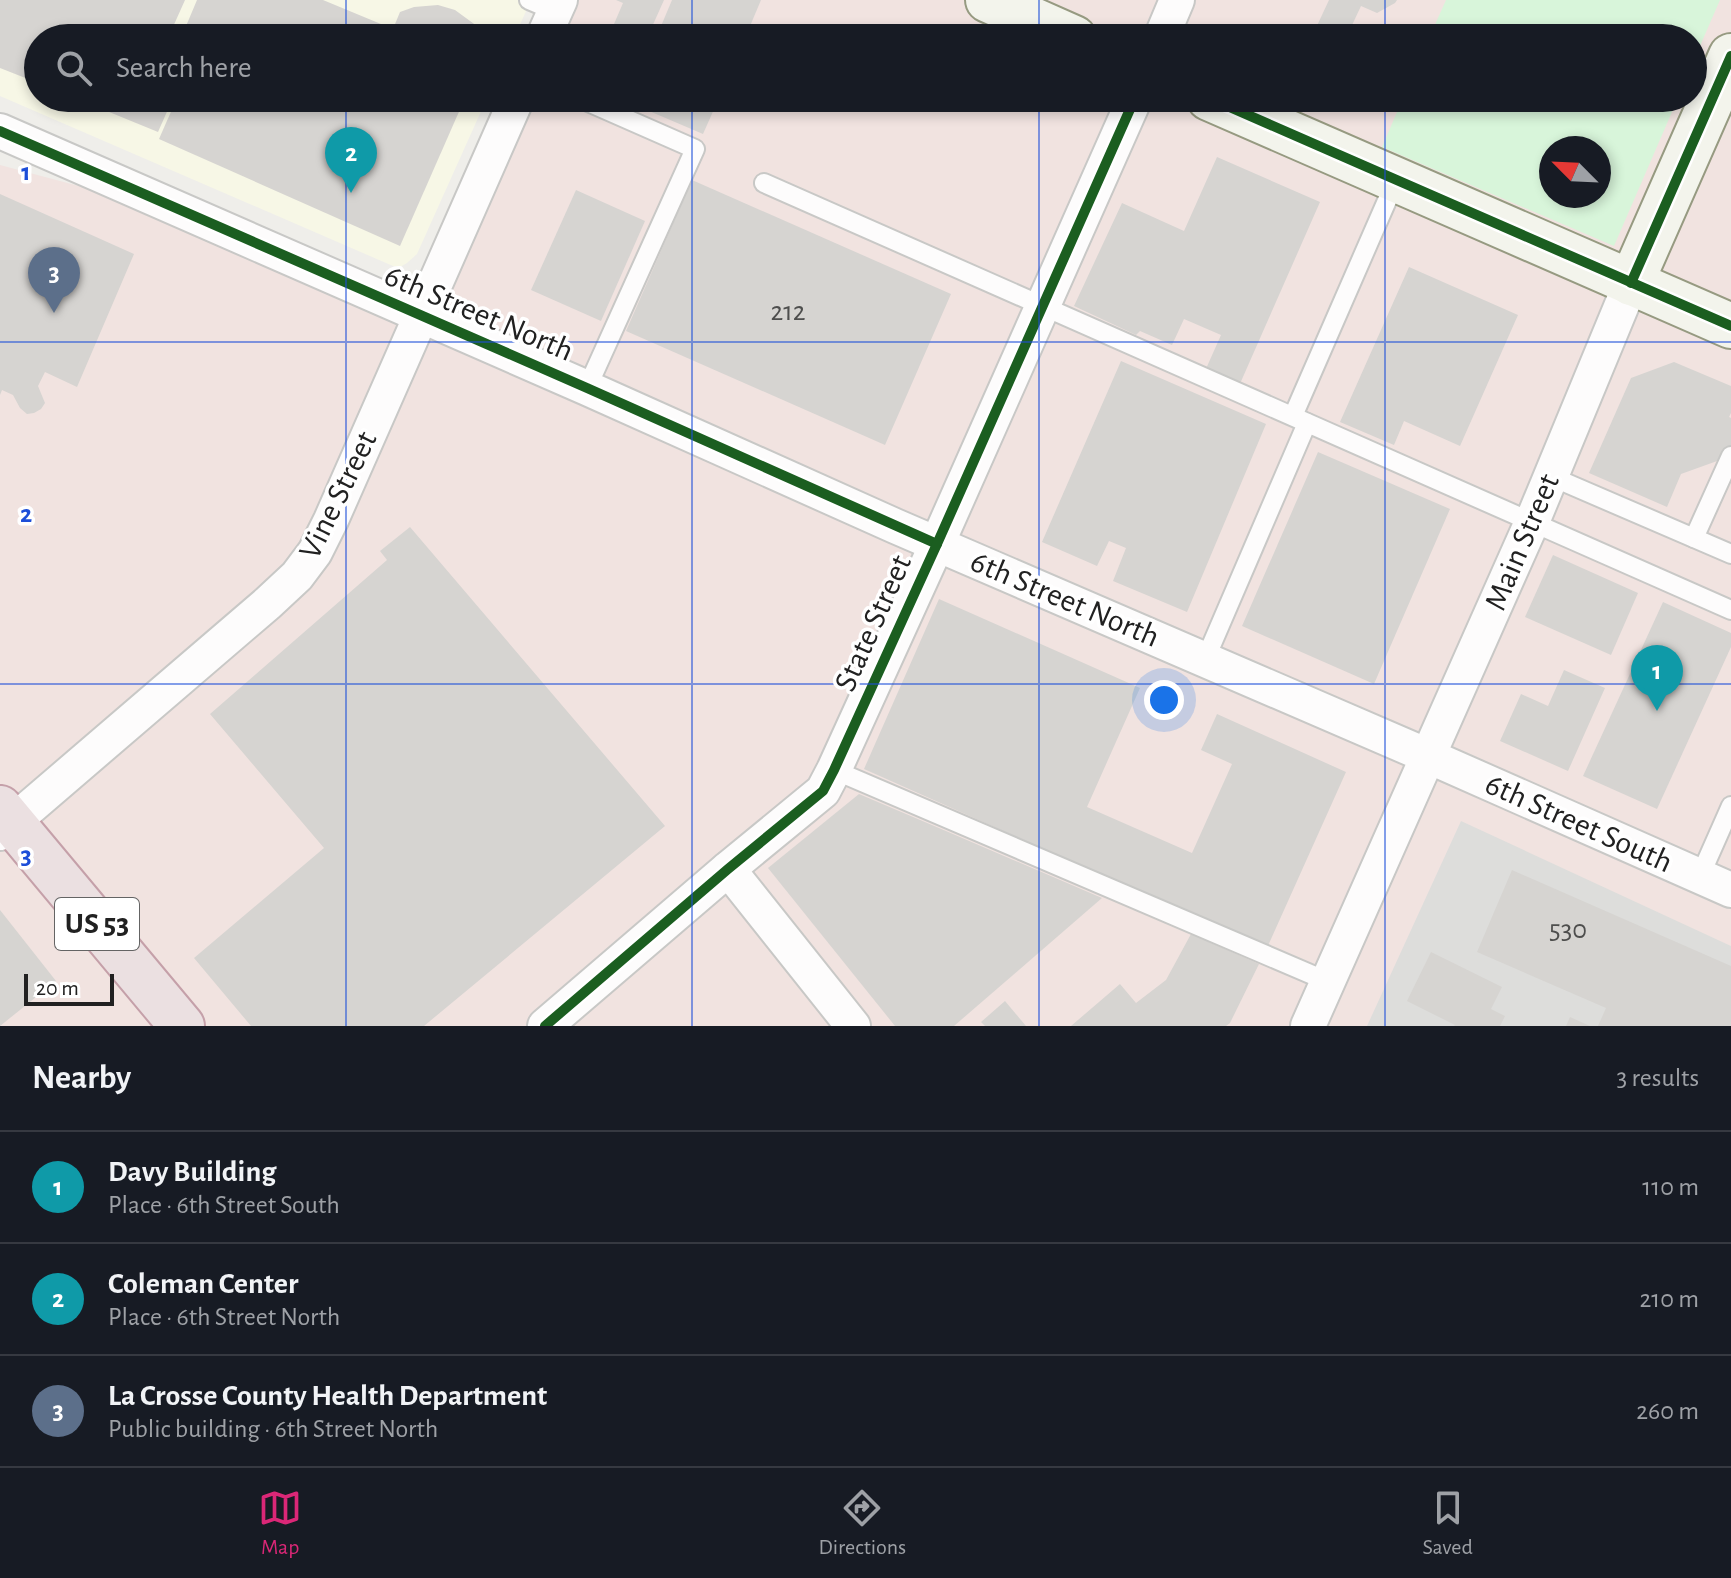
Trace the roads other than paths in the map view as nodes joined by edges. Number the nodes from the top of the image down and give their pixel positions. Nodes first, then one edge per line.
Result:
1 (988, 0) edge
2 (1177, 0) edge
3 (1042, 24) edge
4 (1167, 24) edge
5 (1731, 56) edge
6 (1707, 110) edge
7 (511, 112) edge
8 (611, 112) edge
9 (1129, 112) edge
10 (1241, 112) edge
11 (1706, 112) edge
12 (0, 131) edge
13 (1396, 180) junction
14 (764, 183) dead end
15 (1631, 283) junction
16 (1043, 306) junction
17 (420, 316) junction
18 (1731, 326) edge
19 (587, 388) junction
20 (1300, 420) junction
21 (1731, 456) edge
22 (1550, 476) junction
23 (1532, 522) junction
24 (1694, 538) junction
25 (937, 544) junction
26 (1731, 554) edge
27 (1731, 610) edge
28 (1205, 660) junction
29 (1428, 756) junction
30 (834, 770) junction
31 (1731, 806) edge
32 (4, 821) edge
33 (728, 869) junction
34 (1700, 876) junction
35 (1731, 890) edge
36 (1329, 982) junction
37 (1313, 1025) edge
38 (182, 1026) edge
39 (545, 1026) edge
40 (853, 1026) edge

1 - 3 main road
2 - 4 street
5 - 6 main road, Main Street
7 - 17 street, Vine Street
8 - 19 lane
9 - 16 street, State Street
10 - 13 main road
11 - 15 main road, Main Street
12 - 17 street, 6th Street North
13 - 15 main road
13 - 20 lane
14 - 16 lane
15 - 18 main road
15 - 22 street, Main Street
16 - 20 lane
16 - 25 street, State Street
17 - 19 street, 6th Street North
17 - 32 street, Vine Street
19 - 25 street, 6th Street North
20 - 23 lane
20 - 28 lane
21 - 24 lane
22 - 23 street, Main Street
22 - 24 lane
23 - 27 lane
23 - 29 street, Main Street
24 - 26 lane
25 - 28 street, 6th Street North
25 - 30 street, State Street
28 - 29 street, 6th Street North
29 - 34 street, 6th Street South
29 - 36 street, Main Street
30 - 33 street, State Street
30 - 36 lane
31 - 34 lane
32 - 38 highway, US 53
33 - 39 street, State Street
33 - 40 street
34 - 35 street, 6th Street South
36 - 37 street, Main Street

